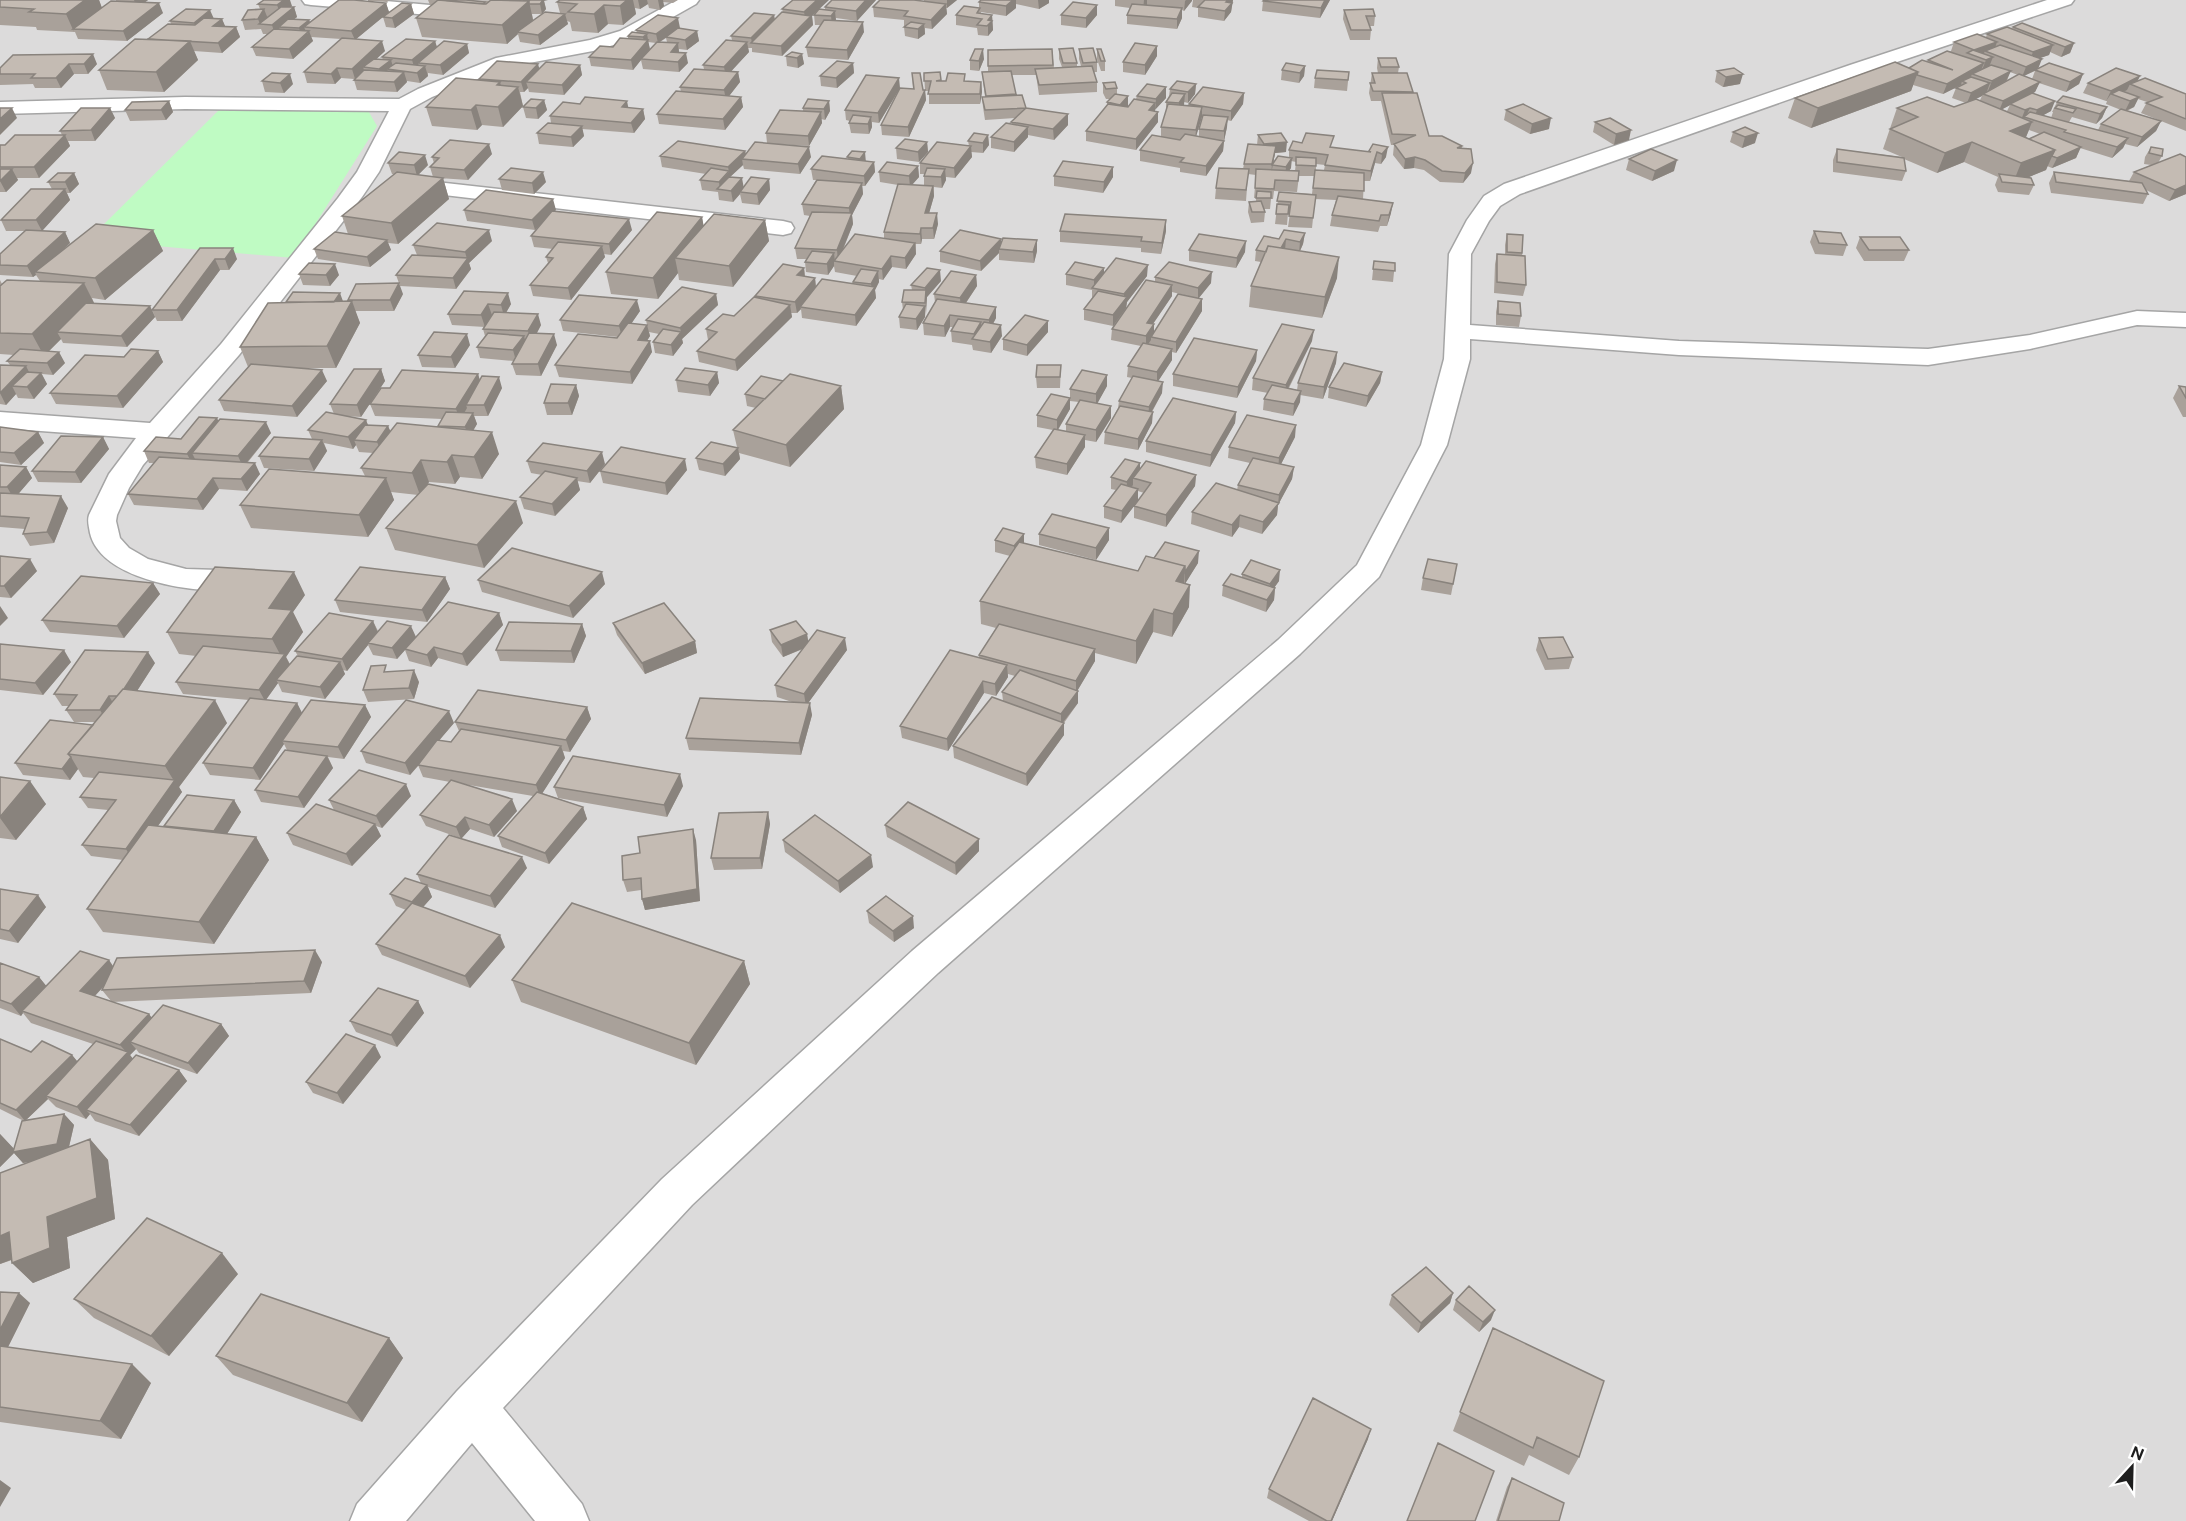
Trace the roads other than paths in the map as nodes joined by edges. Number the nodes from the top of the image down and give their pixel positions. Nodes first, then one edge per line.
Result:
1 (311, 0) edge
2 (690, 0) edge
3 (2065, 0) edge
4 (441, 11) edge
5 (403, 105) junction
6 (0, 108) edge
7 (364, 180) junction
8 (783, 228) dead end
9 (2186, 320) edge
10 (1458, 332) junction
11 (0, 420) edge
12 (154, 430) junction
13 (280, 576) edge
14 (473, 1407) junction
15 (374, 1521) edge
16 (565, 1521) edge

1 - 4 street
2 - 5 street
3 - 10 street
5 - 6 street
5 - 7 street
7 - 8 street
7 - 12 street
9 - 10 street
10 - 14 street
11 - 12 street
12 - 13 street
14 - 15 street
14 - 16 street

